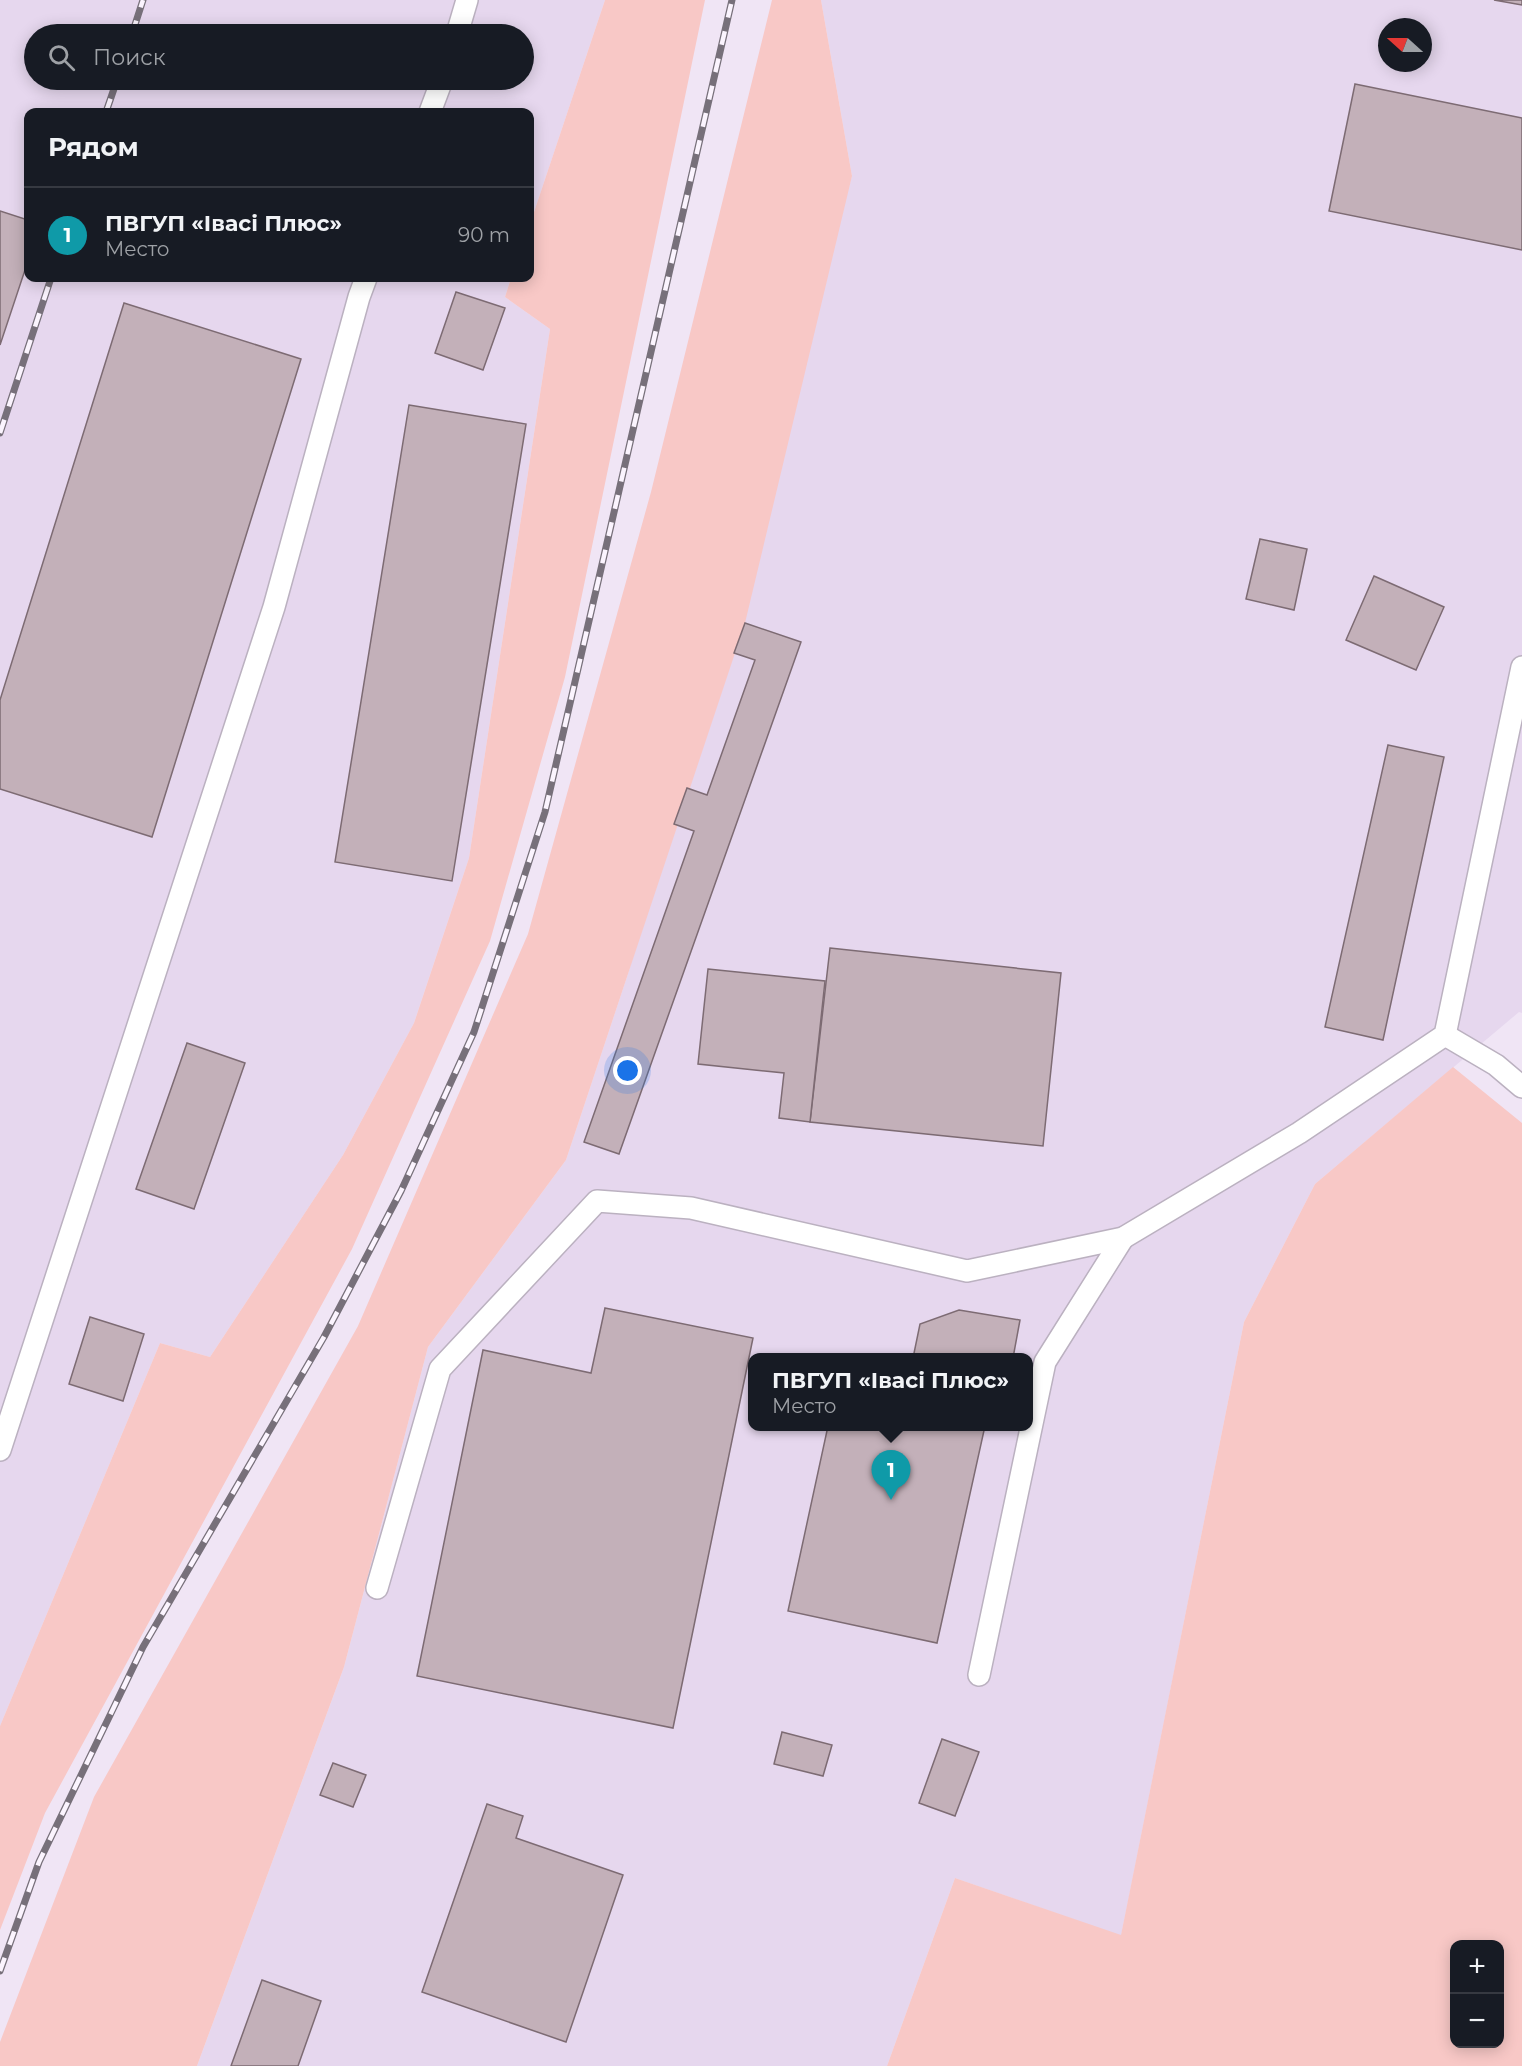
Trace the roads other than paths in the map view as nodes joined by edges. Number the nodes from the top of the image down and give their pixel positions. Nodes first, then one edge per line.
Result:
1 (467, 0) edge
2 (460, 24) edge
3 (438, 90) edge
4 (432, 108) edge
5 (365, 282) edge
6 (1522, 667) edge
7 (1445, 1035) junction
8 (1522, 1087) edge
9 (1123, 1238) junction
10 (1033, 1415) edge
11 (1030, 1431) edge
12 (0, 1450) edge
13 (377, 1588) dead end
14 (979, 1675) dead end

1 - 2 lane
3 - 4 lane
5 - 12 lane
6 - 7 lane
7 - 8 lane
7 - 9 lane
9 - 10 lane
9 - 13 lane
11 - 14 lane

